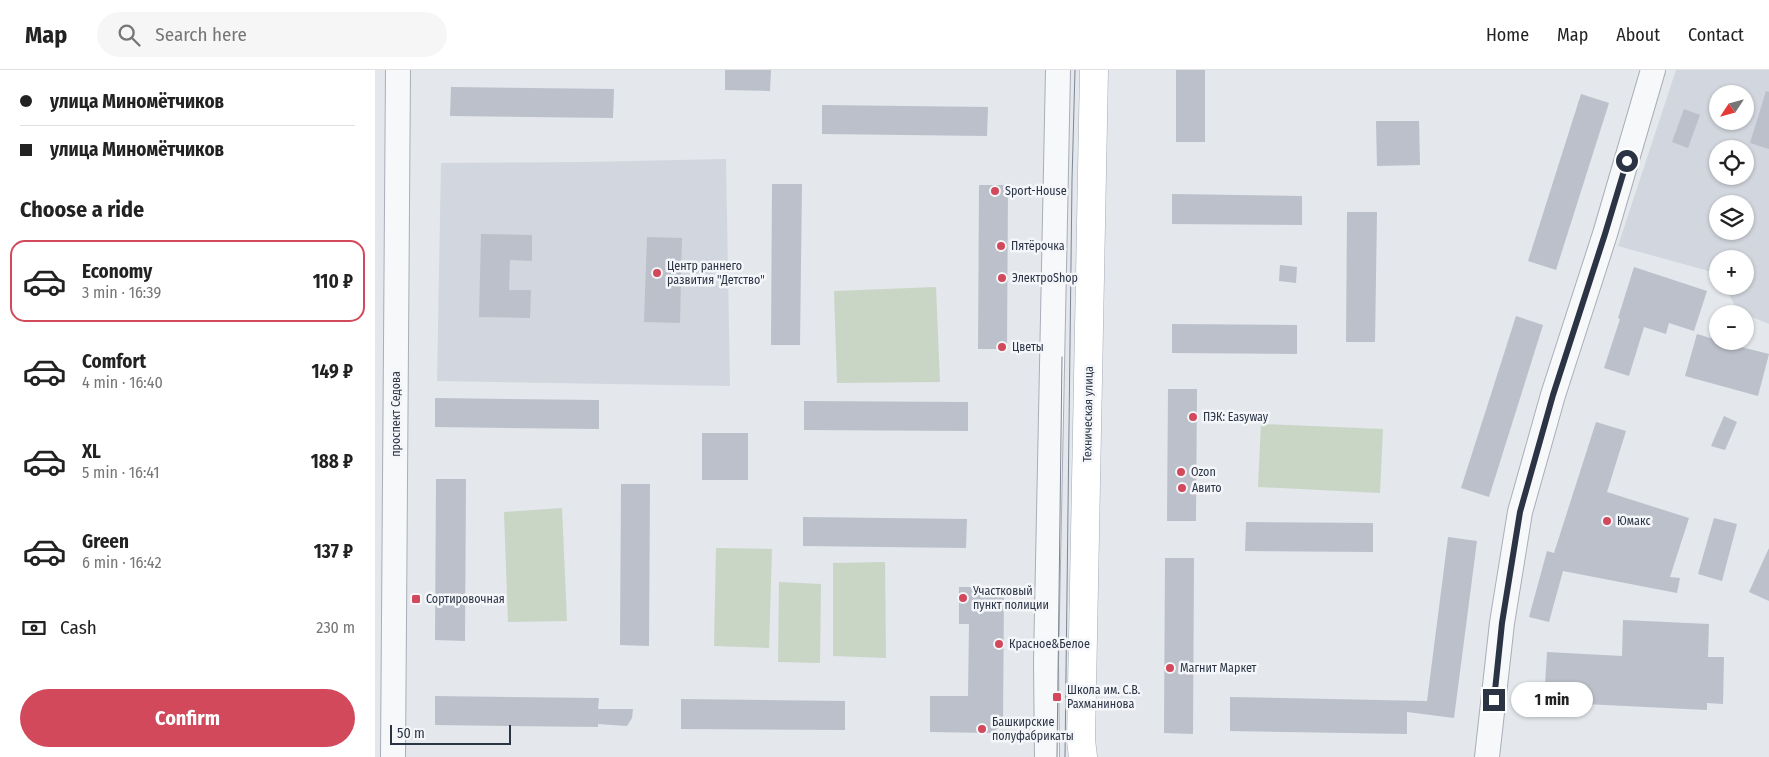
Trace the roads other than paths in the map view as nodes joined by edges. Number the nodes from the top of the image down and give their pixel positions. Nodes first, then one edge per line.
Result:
1 (398, 70) edge
2 (1058, 70) edge
3 (1094, 70) edge
4 (1653, 70) edge
5 (393, 757) edge
6 (1047, 757) edge
7 (1083, 757) edge
8 (1487, 757) edge

1 - 5 street, проспект Седова
2 - 6 street
3 - 7 main road, Техническая улица
4 - 8 street

